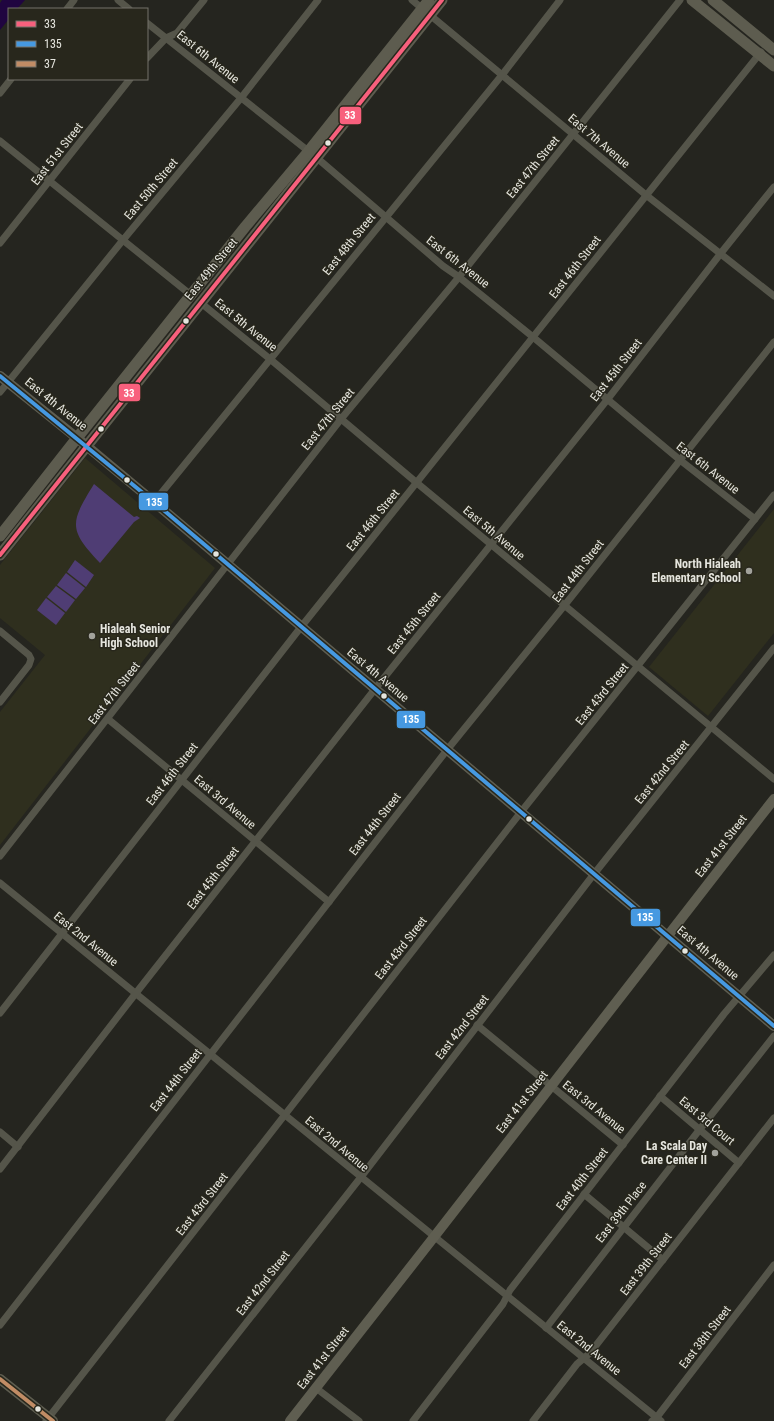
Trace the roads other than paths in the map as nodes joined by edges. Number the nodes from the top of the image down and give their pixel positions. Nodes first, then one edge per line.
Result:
1 (74, 0) edge
2 (118, 0) edge
3 (204, 0) edge
4 (318, 0) edge
5 (412, 0) edge
6 (442, 0) edge
7 (560, 0) edge
8 (680, 0) edge
9 (692, 0) edge
10 (713, 0) edge
11 (68, 8) edge
12 (128, 8) edge
13 (427, 8) edge
14 (148, 24) edge
15 (166, 38) junction
16 (771, 47) edge
17 (760, 54) junction
18 (148, 57) edge
19 (774, 66) edge
20 (502, 74) junction
21 (10, 80) edge
22 (129, 80) edge
23 (0, 93) edge
24 (241, 98) junction
25 (574, 134) junction
26 (0, 141) edge
27 (313, 155) junction
28 (49, 181) junction
29 (774, 187) edge
30 (646, 195) junction
31 (386, 217) junction
32 (122, 240) junction
33 (0, 243) edge
34 (229, 249) junction
35 (721, 253) junction
36 (459, 277) junction
37 (191, 295) junction
38 (774, 296) edge
39 (201, 303) junction
40 (533, 337) junction
41 (774, 342) edge
42 (169, 343) junction
43 (270, 359) junction
44 (4, 379) edge
45 (0, 392) edge
46 (607, 400) junction
47 (341, 419) junction
48 (77, 438) junction
49 (86, 445) junction
50 (680, 460) junction
51 (417, 483) junction
52 (774, 495) edge
53 (154, 502) junction
54 (755, 519) junction
55 (0, 536) edge
56 (491, 544) junction
57 (0, 555) edge
58 (228, 565) junction
59 (564, 606) junction
60 (301, 627) junction
61 (0, 631) edge
62 (774, 648) edge
63 (638, 666) junction
64 (375, 689) junction
65 (0, 702) edge
66 (108, 719) junction
67 (711, 728) junction
68 (447, 750) junction
69 (774, 779) edge
70 (182, 780) junction
71 (774, 799) edge
72 (521, 812) junction
73 (256, 842) junction
74 (0, 856) edge
75 (594, 874) junction
76 (0, 883) edge
77 (329, 902) junction
78 (62, 934) junction
79 (668, 936) junction
80 (774, 955) edge
81 (136, 993) junction
82 (739, 996) junction
83 (0, 1013) edge
84 (477, 1025) junction
85 (774, 1026) edge
86 (774, 1036) edge
87 (210, 1055) junction
88 (551, 1086) junction
89 (660, 1096) junction
90 (285, 1115) junction
91 (774, 1118) edge
92 (700, 1129) junction
93 (0, 1132) edge
94 (623, 1145) junction
95 (18, 1147) junction
96 (739, 1162) junction
97 (0, 1169) edge
98 (361, 1177) junction
99 (584, 1194) junction
100 (623, 1227) junction
101 (434, 1237) junction
102 (664, 1260) junction
103 (773, 1267) edge
104 (508, 1296) junction
105 (0, 1325) edge
106 (546, 1328) junction
107 (583, 1358) junction
108 (0, 1379) edge
109 (316, 1388) junction
110 (49, 1420) edge
111 (657, 1420) edge
112 (169, 1421) edge
113 (290, 1421) edge
114 (359, 1421) edge
115 (413, 1421) edge
116 (533, 1421) edge

1 - 11 street
2 - 12 street
3 - 15 street
4 - 24 street, East 50th Street
5 - 13 street, East 7th Avenue
6 - 13 main road, East 49th Street
7 - 20 street, East 48th Street
8 - 25 street, East 47th Street
9 - 17 main road
10 - 16 main road
13 - 20 street, East 7th Avenue
13 - 27 main road, East 49th Street
14 - 15 street, East 6th Avenue
15 - 18 street
15 - 24 street, East 6th Avenue
16 - 17 street, East 46th Street
17 - 19 main road
17 - 30 street, East 46th Street
20 - 25 street, East 7th Avenue
20 - 31 street, East 48th Street
21 - 23 street
22 - 28 street, East 51st Street
24 - 27 street, East 6th Avenue
24 - 32 street, East 50th Street
25 - 30 street, East 7th Avenue
25 - 36 street, East 47th Street
26 - 28 street
27 - 31 street, East 6th Avenue
27 - 34 main road, East 49th Street
27 - 39 main road, East 49th Street
28 - 32 street
28 - 33 street, East 51st Street
29 - 35 street, East 45th Street
30 - 35 street, East 7th Avenue
30 - 40 street, East 46th Street
31 - 36 street, East 6th Avenue
31 - 43 street, East 48th Street
32 - 37 street
32 - 44 street, East 50th Street
34 - 37 main road, East 49th Street
34 - 39 main road
35 - 38 street, East 7th Avenue
35 - 46 street, East 45th Street
36 - 40 street, East 6th Avenue
36 - 47 street, East 47th Street
37 - 42 main road
37 - 48 main road, East 49th Street
39 - 42 main road, East 49th Street
39 - 43 street, East 5th Avenue
40 - 46 street, East 6th Avenue
40 - 51 street, East 46th Street
41 - 50 street, East 44th Street
42 - 49 main road, East 49th Street
43 - 47 street, East 5th Avenue
43 - 53 street, East 48th Street
44 - 45 street, East 50th Street
44 - 48 main road, East 4th Avenue
46 - 50 street, East 6th Avenue
46 - 56 street, East 45th Street
47 - 51 street, East 5th Avenue
47 - 58 street, East 47th Street
48 - 49 main road, East 4th Avenue
48 - 55 main road, East 49th Street
49 - 53 main road, East 4th Avenue
49 - 57 main road, East 49th Street
50 - 54 street, East 6th Avenue
50 - 59 street, East 44th Street
51 - 56 street, East 5th Avenue
51 - 60 street, East 46th Street
52 - 54 street, East 43rd Street
53 - 58 main road, East 4th Avenue
54 - 63 street, East 43rd Street
56 - 59 street, East 5th Avenue
56 - 64 street, East 45th Street
58 - 60 main road, East 4th Avenue
58 - 66 street, East 47th Street
59 - 63 street, East 5th Avenue
59 - 68 street, East 44th Street
60 - 64 main road, East 4th Avenue
60 - 70 street, East 46th Street
61 - 65 street
62 - 67 street, East 42nd Street
63 - 67 street, East 5th Avenue
63 - 72 street, East 43rd Street
64 - 68 main road, East 4th Avenue
64 - 73 street, East 45th Street
66 - 70 street, East 3rd Avenue
66 - 74 street, East 47th Street
67 - 69 street, East 5th Avenue
67 - 75 street, East 42nd Street
68 - 72 main road, East 4th Avenue
68 - 77 street, East 44th Street
70 - 73 street, East 3rd Avenue
70 - 78 street, East 46th Street
71 - 79 main road, East 41st Street
72 - 75 main road, East 4th Avenue
72 - 90 street, East 43rd Street
73 - 77 street, East 3rd Avenue
73 - 81 street, East 45th Street
75 - 79 main road, East 4th Avenue
75 - 84 street, East 42nd Street
76 - 78 street, East 2nd Avenue
77 - 87 street, East 44th Street
78 - 81 street, East 2nd Avenue
78 - 83 street, East 46th Street
79 - 82 main road, East 4th Avenue
79 - 88 main road, East 41st Street
80 - 82 street, East 40th Street
81 - 87 street, East 2nd Avenue
81 - 95 street, East 45th Street
82 - 85 main road, East 4th Avenue
82 - 89 street, East 40th Street
84 - 88 street, East 3rd Avenue
84 - 98 street, East 42nd Street
86 - 92 street, East 39th Place
87 - 90 street, East 2nd Avenue
87 - 105 street, East 44th Street
88 - 94 street, East 3rd Avenue
88 - 101 main road, East 41st Street
89 - 92 street, East 3rd Court
89 - 94 street, East 40th Street
90 - 98 street, East 2nd Avenue
90 - 110 street, East 43rd Street
91 - 96 street, East 39th Street
92 - 96 street, East 3rd Court
92 - 100 street, East 39th Place
93 - 95 street
94 - 99 street, East 40th Street
95 - 97 street, East 45th Street
96 - 102 street, East 39th Street
98 - 101 street, East 2nd Avenue
98 - 112 street, East 42nd Street
99 - 100 street
99 - 104 street, East 40th Street
100 - 102 street
100 - 106 street, East 39th Place
101 - 104 street, East 2nd Avenue
101 - 109 main road, East 41st Street
102 - 107 street, East 39th Street
103 - 111 street, East 38th Street
104 - 106 street, East 2nd Avenue
104 - 115 street, East 40th Street
106 - 107 street, East 2nd Avenue
107 - 111 street, East 2nd Avenue
107 - 116 street, East 39th Street
108 - 110 main road
109 - 113 main road, East 41st Street
109 - 114 street

